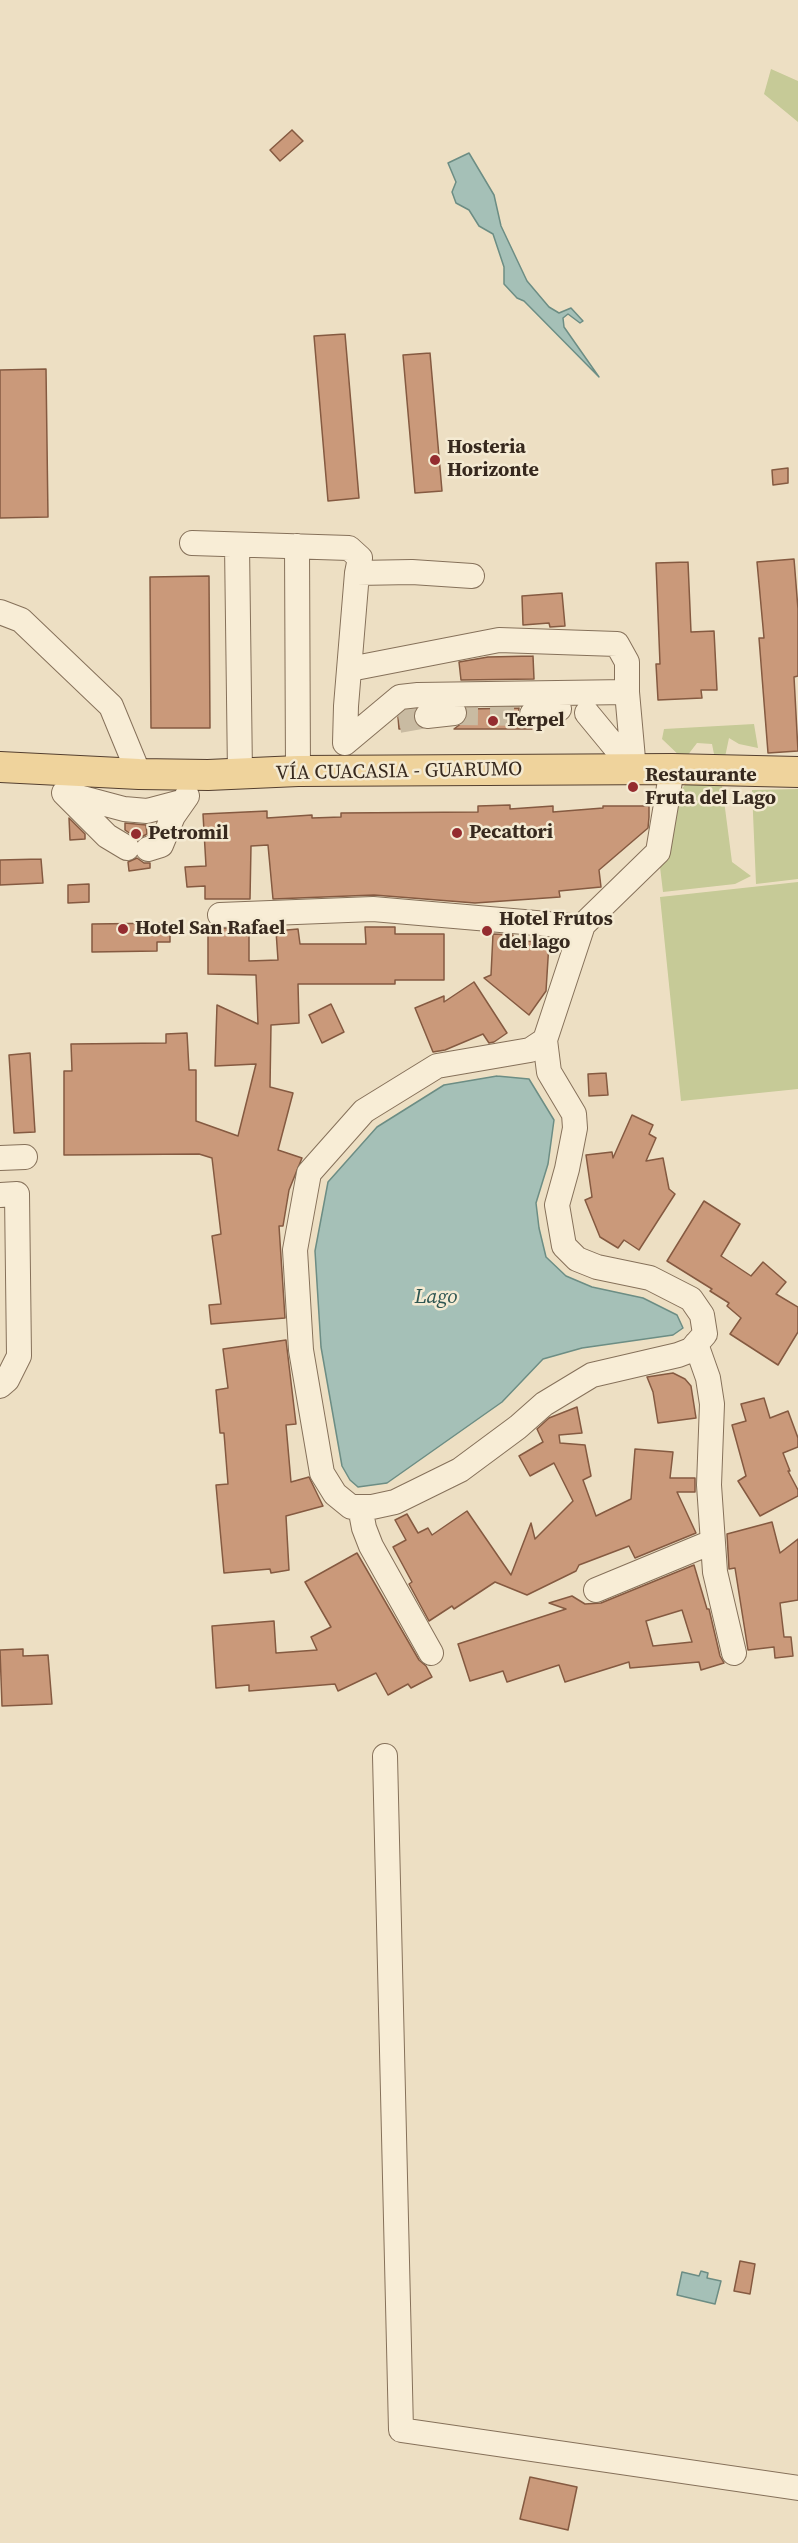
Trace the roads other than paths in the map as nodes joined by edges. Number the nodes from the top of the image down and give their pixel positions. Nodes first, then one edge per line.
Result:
1 (192, 543) dead end
2 (237, 545) junction
3 (297, 546) junction
4 (357, 573) junction
5 (472, 576) dead end
6 (0, 612) edge
7 (350, 669) junction
8 (627, 692) junction
9 (559, 709) dead end
10 (454, 713) tunnel mouth
11 (587, 713) dead end
12 (532, 714) tunnel mouth
13 (427, 716) tunnel mouth
14 (399, 721) tunnel mouth
15 (345, 743) junction
16 (0, 767) edge
17 (672, 769) junction
18 (634, 770) junction
19 (307, 772) junction
20 (798, 772) edge
21 (139, 774) junction
22 (240, 774) junction
23 (208, 775) junction
24 (56, 782) junction
25 (181, 802) junction
26 (220, 915) dead end
27 (582, 927) junction
28 (546, 1040) junction
29 (25, 1157) dead end
30 (0, 1158) edge
31 (0, 1195) edge
32 (16, 1235) junction
33 (0, 1259) edge
34 (696, 1344) junction
35 (0, 1386) edge
36 (360, 1507) junction
37 (712, 1542) junction
38 (596, 1590) dead end
39 (431, 1653) dead end
40 (734, 1653) dead end
41 (386, 1756) dead end
42 (798, 2488) edge

1 - 2 street
2 - 3 street
2 - 22 street
3 - 4 street
3 - 19 street
4 - 5 street
4 - 7 street
6 - 21 street
7 - 8 street
7 - 15 street
8 - 15 street
8 - 18 street
9 - 12 street
10 - 13 street
11 - 18 street
14 - 15 street
15 - 19 street
16 - 24 main road, VÍA CUACASIA - GUARUMO
17 - 18 main road, VÍA CUACASIA - GUARUMO
17 - 20 main road, VÍA CUACASIA - GUARUMO
17 - 27 street
18 - 19 main road, VÍA CUACASIA - GUARUMO
19 - 22 main road, VÍA CUACASIA - GUARUMO
21 - 23 main road, VÍA CUACASIA - GUARUMO
21 - 24 main road, VÍA CUACASIA - GUARUMO
22 - 23 main road, VÍA CUACASIA - GUARUMO
23 - 25 street
24 - 25 street
24 - 25 street
26 - 27 street
27 - 28 street
28 - 34 street
28 - 36 street
29 - 30 street
31 - 32 street
32 - 33 street
32 - 35 street
34 - 36 street
34 - 37 street
36 - 39 street
37 - 38 street
37 - 40 street
41 - 42 street

